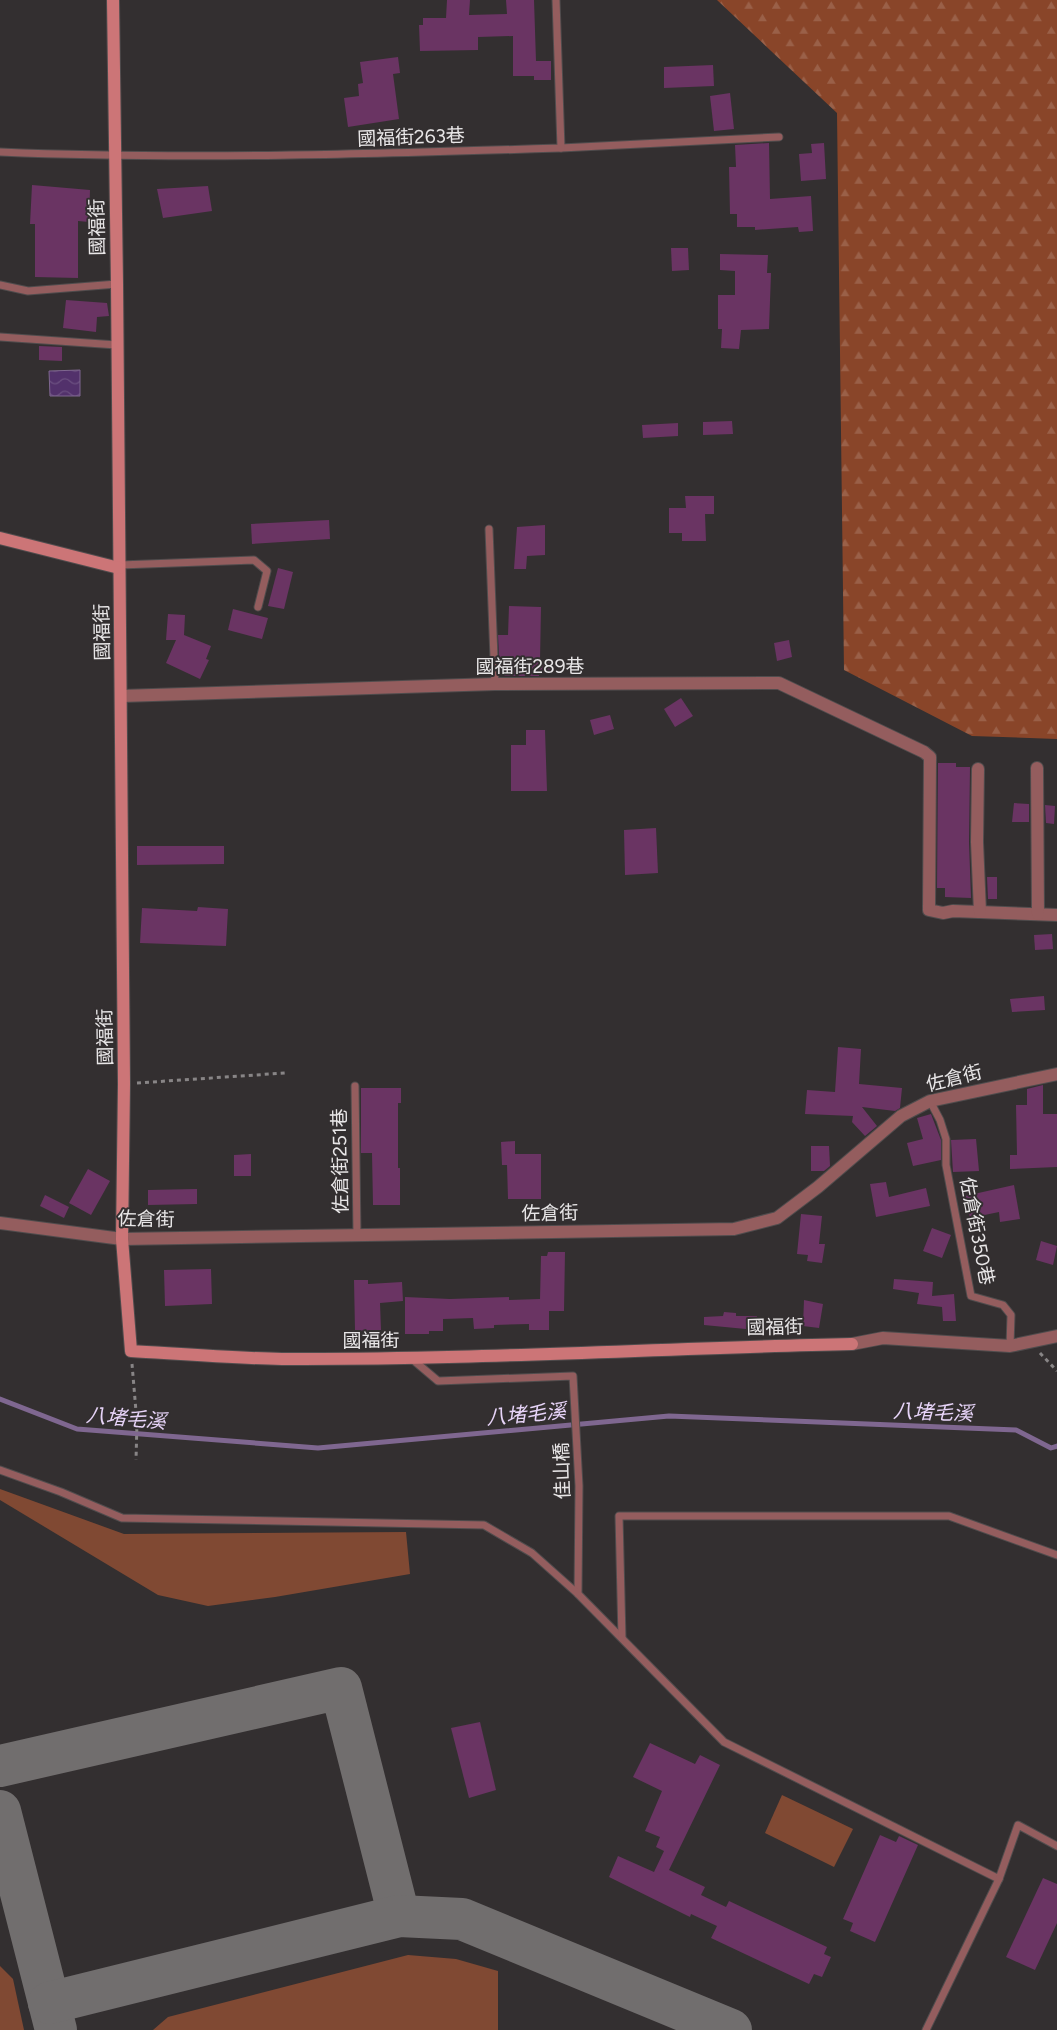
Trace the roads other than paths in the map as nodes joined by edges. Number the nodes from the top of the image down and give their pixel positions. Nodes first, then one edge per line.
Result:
1 (112, 0) edge
2 (556, 0) edge
3 (779, 136) dead end
4 (561, 148) junction
5 (0, 152) edge
6 (114, 157) junction
7 (117, 284) junction
8 (0, 285) edge
9 (0, 337) edge
10 (117, 345) junction
11 (489, 528) dead end
12 (0, 538) edge
13 (120, 566) junction
14 (258, 607) dead end
15 (495, 684) junction
16 (121, 696) junction
17 (1037, 768) dead end
18 (978, 769) dead end
19 (980, 912) junction
20 (1038, 914) junction
21 (1057, 915) edge
22 (1057, 1074) edge
23 (354, 1086) dead end
24 (930, 1101) junction
25 (0, 1223) edge
26 (357, 1235) junction
27 (122, 1239) junction
28 (1057, 1336) edge
29 (1010, 1346) junction
30 (411, 1358) junction
31 (0, 1470) edge
32 (1057, 1555) edge
33 (578, 1594) junction
34 (622, 1638) junction
35 (1057, 1846) edge
36 (999, 1879) junction
37 (926, 2030) edge

1 - 6 street, 國福街
2 - 4 lane
3 - 4 lane, 國福街263巷
4 - 6 lane, 國福街263巷
5 - 6 lane, 國福街263巷
6 - 7 street, 國福街
7 - 8 lane
7 - 10 street, 國福街
9 - 10 lane
10 - 13 street, 國福街
11 - 15 lane
12 - 13 street
13 - 14 lane
13 - 16 street, 國福街
15 - 16 street, 國福街289巷
15 - 19 street, 國福街289巷
16 - 27 street, 國福街
17 - 20 street
18 - 19 street
19 - 20 street
20 - 21 street
22 - 24 street, 佐倉街
23 - 26 lane, 佐倉街251巷
24 - 26 street, 佐倉街
24 - 29 lane, 佐倉街350巷
25 - 27 street, 佐倉街
26 - 27 street, 佐倉街
27 - 30 street, 國福街
28 - 29 street
29 - 30 street, 國福街
30 - 33 lane, 佳山橋
31 - 33 lane
32 - 34 lane
33 - 34 lane
34 - 36 lane
35 - 36 lane
36 - 37 lane

